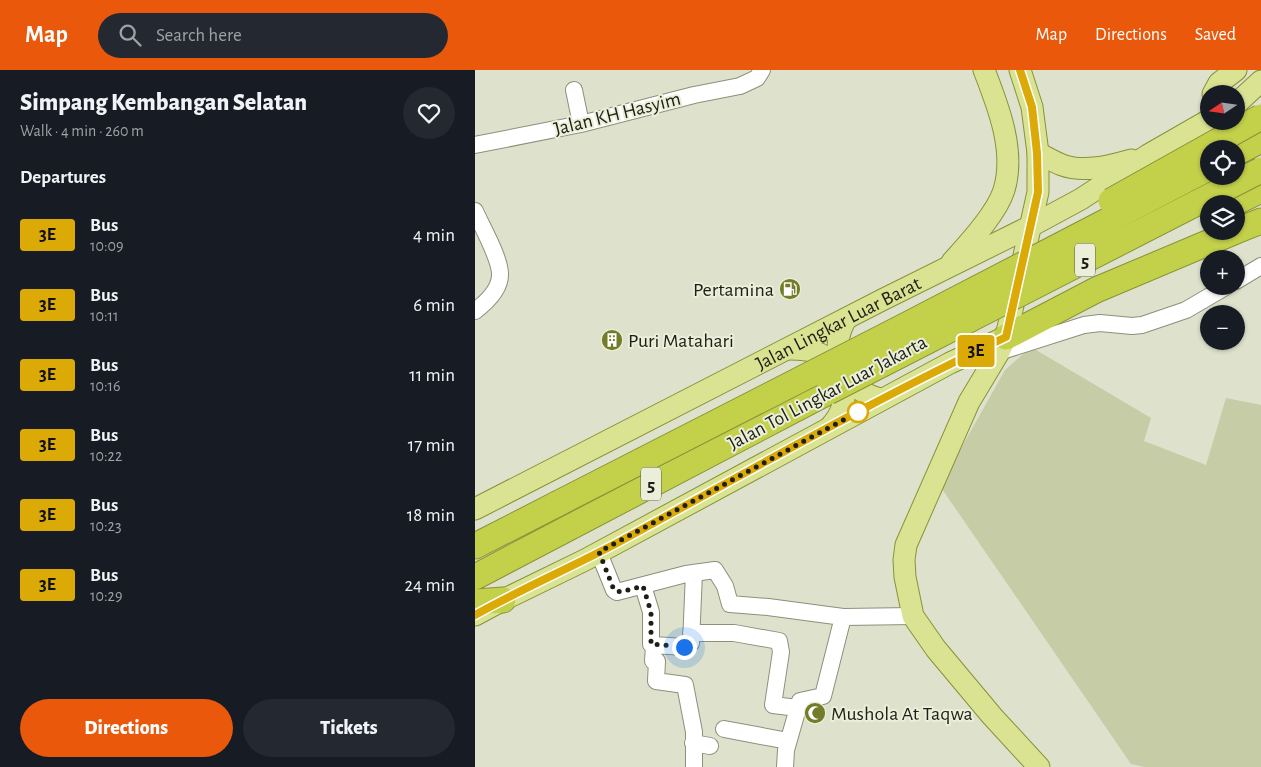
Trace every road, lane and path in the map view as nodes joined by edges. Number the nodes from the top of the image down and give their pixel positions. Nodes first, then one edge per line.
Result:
1 (984, 70) edge
2 (1020, 70) edge
3 (760, 74) edge
4 (1261, 81) edge
5 (574, 90) dead end
6 (1245, 96) edge
7 (1261, 117) edge
8 (581, 124) junction
9 (1200, 125) edge
10 (1261, 140) edge
11 (475, 145) edge
12 (1245, 148) edge
13 (1037, 153) junction
14 (1149, 155) junction
15 (1261, 170) edge
16 (1200, 173) edge
17 (1261, 190) edge
18 (1245, 198) edge
19 (475, 211) edge
20 (1200, 219) edge
21 (1261, 221) edge
22 (1031, 226) junction
23 (1245, 227) edge
24 (1215, 240) edge
25 (1000, 242) junction
26 (1024, 256) junction
27 (1261, 266) edge
28 (947, 268) junction
29 (1245, 276) edge
30 (1212, 295) edge
31 (475, 311) edge
32 (851, 317) junction
33 (904, 339) junction
34 (1003, 345) junction
35 (789, 349) junction
36 (950, 363) junction
37 (893, 394) junction
38 (969, 402) junction
39 (865, 408) junction
40 (831, 426) junction
41 (475, 509) edge
42 (475, 546) edge
43 (599, 552) junction
44 (694, 573) junction
45 (475, 577) edge
46 (643, 586) junction
47 (503, 600) junction
48 (475, 602) edge
49 (745, 606) junction
50 (475, 615) edge
51 (913, 616) junction
52 (843, 617) junction
53 (691, 633) junction
54 (743, 635) junction
55 (654, 645) junction
56 (797, 708) junction
57 (724, 729) dead end
58 (789, 741) junction
59 (693, 744) junction
60 (710, 746) dead end
61 (693, 767) edge
62 (785, 767) edge
63 (1039, 767) edge

1 - 28 main road
2 - 13 main road
3 - 8 street, Jalan KH Hasyim
4 - 6 main road
5 - 8 street
7 - 33 highway, bridge
8 - 11 street, Jalan KH Hasyim
9 - 14 main road, Jalan Lingkar Luar Barat
10 - 12 highway
13 - 14 main road
13 - 22 main road
14 - 22 main road, Jalan Lingkar Luar Barat
15 - 33 highway, Jalan Tol Lingkar Luar Jakarta / 5, bridge
16 - 33 highway, Jalan Tol Lingkar Luar Jakarta / 5, bridge
17 - 18 highway
19 - 31 street
20 - 33 highway, bridge
21 - 23 highway
22 - 25 main road, Jalan Lingkar Luar Barat
22 - 26 main road
24 - 34 highway
25 - 26 main road
25 - 28 main road, Jalan Lingkar Luar Barat
26 - 34 main road
27 - 29 street
28 - 32 main road, Jalan Lingkar Luar Barat
30 - 34 street
32 - 35 main road, Jalan Lingkar Luar Barat
32 - 37 main road
32 - 39 main road
33 - 42 highway, Jalan Tol Lingkar Luar Jakarta / 5, bridge
33 - 45 highway, Jalan Tol Lingkar Luar Jakarta / 5, bridge
34 - 36 main road
34 - 38 main road
35 - 40 main road
35 - 41 main road, Jalan Lingkar Luar Barat
36 - 37 main road
36 - 38 main road
37 - 39 main road
38 - 51 main road
39 - 40 main road
40 - 43 main road
43 - 46 street
43 - 47 main road
44 - 46 street
44 - 49 street
44 - 53 street
46 - 55 street
47 - 48 highway
47 - 50 main road
49 - 52 street
49 - 54 street
51 - 52 street
51 - 63 main road
52 - 56 street
53 - 54 street
53 - 55 street
54 - 56 street
55 - 59 street
56 - 58 street
57 - 58 street
58 - 62 street
59 - 60 street
59 - 61 street

